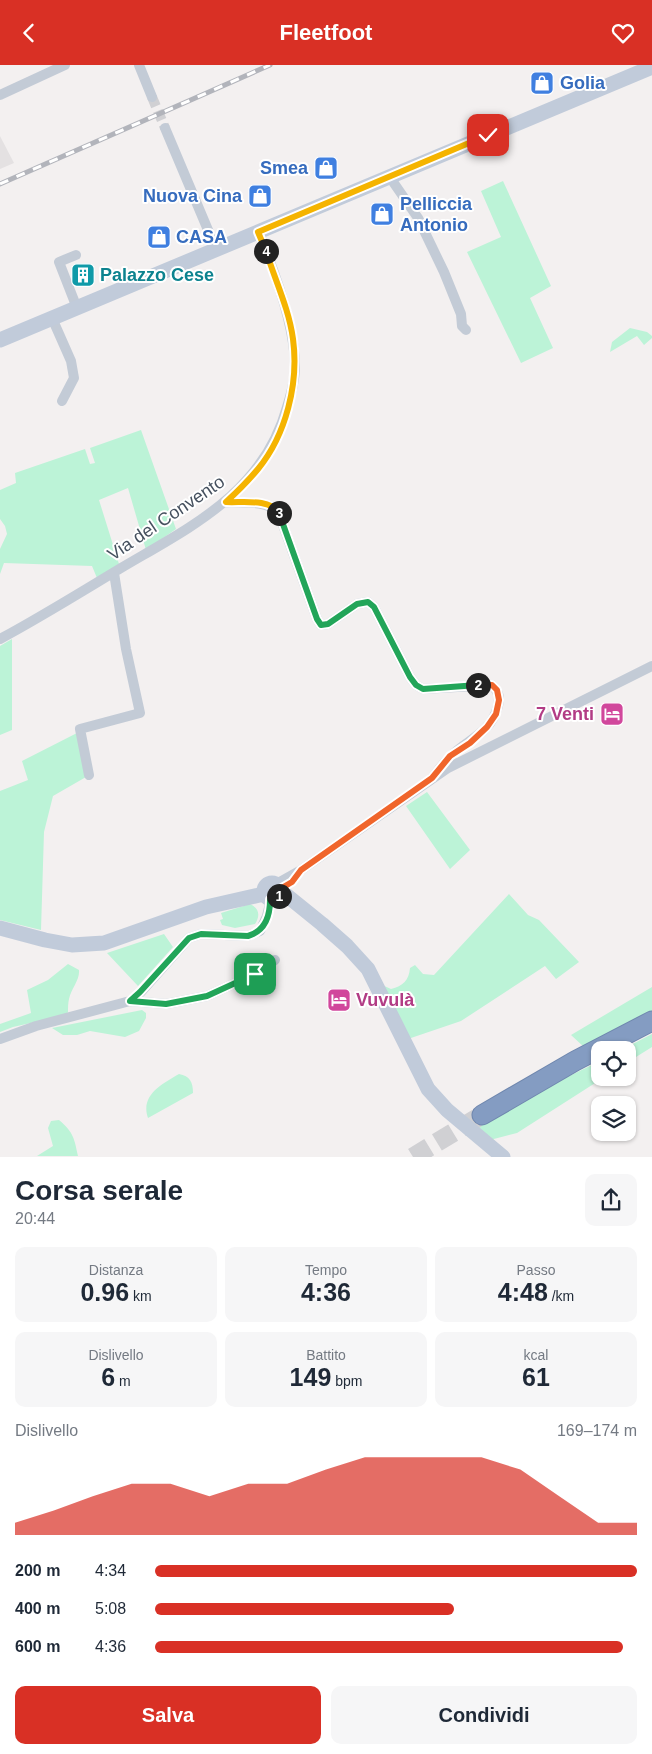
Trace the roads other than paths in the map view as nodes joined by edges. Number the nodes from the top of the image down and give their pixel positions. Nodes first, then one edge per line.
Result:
1 (64, 65) edge
2 (139, 65) edge
3 (652, 67) edge
4 (0, 95) edge
5 (152, 97) tunnel mouth
6 (165, 128) tunnel mouth
7 (390, 176) junction
8 (258, 232) junction
9 (216, 249) junction
10 (76, 255) dead end
11 (77, 308) junction
12 (52, 318) junction
13 (466, 329) dead end
14 (0, 341) edge
15 (62, 401) dead end
16 (226, 502) junction
17 (114, 573) junction
18 (0, 639) edge
19 (652, 666) edge
20 (89, 775) dead end
21 (432, 778) junction
22 (274, 893) junction
23 (0, 928) edge
24 (275, 960) dead end
25 (130, 1001) junction
26 (652, 1021) edge
27 (0, 1039) edge
28 (482, 1115) tunnel mouth
29 (503, 1157) edge

1 - 4 street
2 - 5 street
3 - 7 main road
6 - 9 street
7 - 8 main road
7 - 13 street
8 - 9 main road
8 - 16 street, Via del Convento
9 - 11 main road
10 - 11 street
11 - 12 main road
12 - 14 main road
12 - 15 street
16 - 17 street, Via del Convento
16 - 21 street
17 - 18 street, Via del Convento
17 - 20 street
19 - 21 street
21 - 22 street
22 - 23 main road
22 - 25 street
22 - 29 main road
24 - 25 street
25 - 27 street
26 - 28 highway

